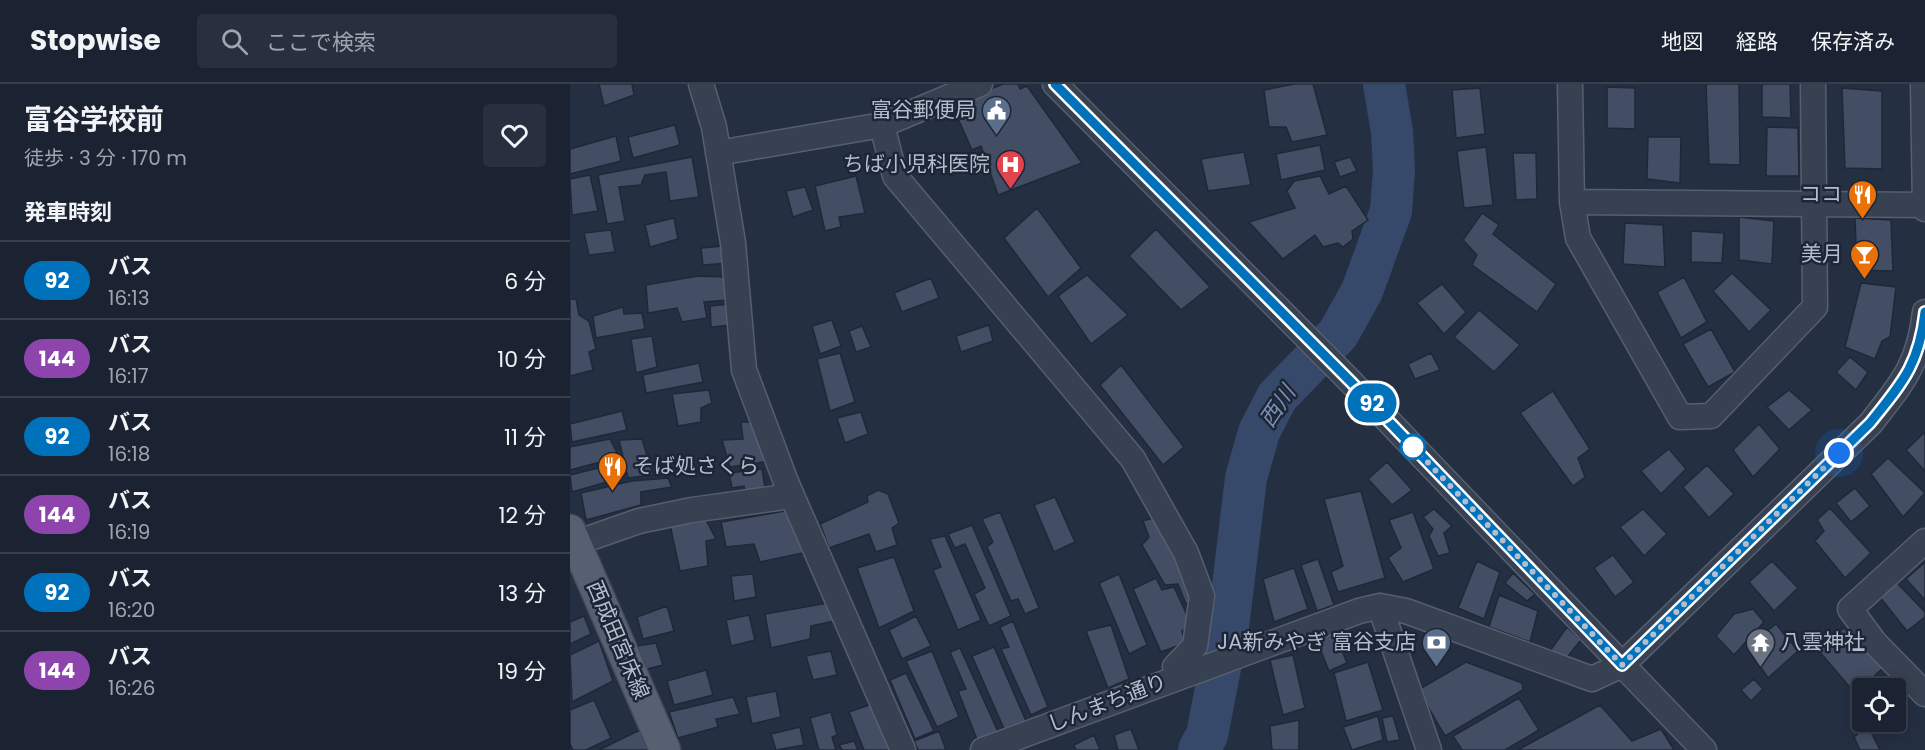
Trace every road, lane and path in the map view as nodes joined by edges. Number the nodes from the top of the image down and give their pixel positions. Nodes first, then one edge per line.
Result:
1 (701, 84) edge
2 (980, 84) edge
3 (1055, 84) edge
4 (1570, 84) edge
5 (1813, 84) edge
6 (1923, 84) edge
7 (882, 125) junction
8 (718, 153) junction
9 (1572, 202) junction
10 (1814, 204) junction
11 (1925, 207) edge
12 (1925, 312) edge
13 (792, 496) junction
14 (573, 536) edge
15 (1925, 541) edge
16 (1380, 606) junction
17 (1622, 665) junction
18 (1187, 674) junction
19 (1925, 694) edge
20 (665, 750) edge
21 (903, 750) edge
22 (983, 750) edge
23 (1429, 750) edge
24 (1704, 750) edge

1 - 8 street
2 - 7 street
3 - 17 street
4 - 9 street
5 - 10 street
6 - 11 street
7 - 8 street
7 - 18 street
8 - 13 street
9 - 10 street
9 - 10 street
10 - 11 street
12 - 17 street
13 - 14 street
13 - 21 street
14 - 20 main road, 西成田宮床線
15 - 19 street
16 - 17 street
16 - 18 street, しんまち通り
16 - 23 street
17 - 24 street
18 - 22 street, しんまち通り

